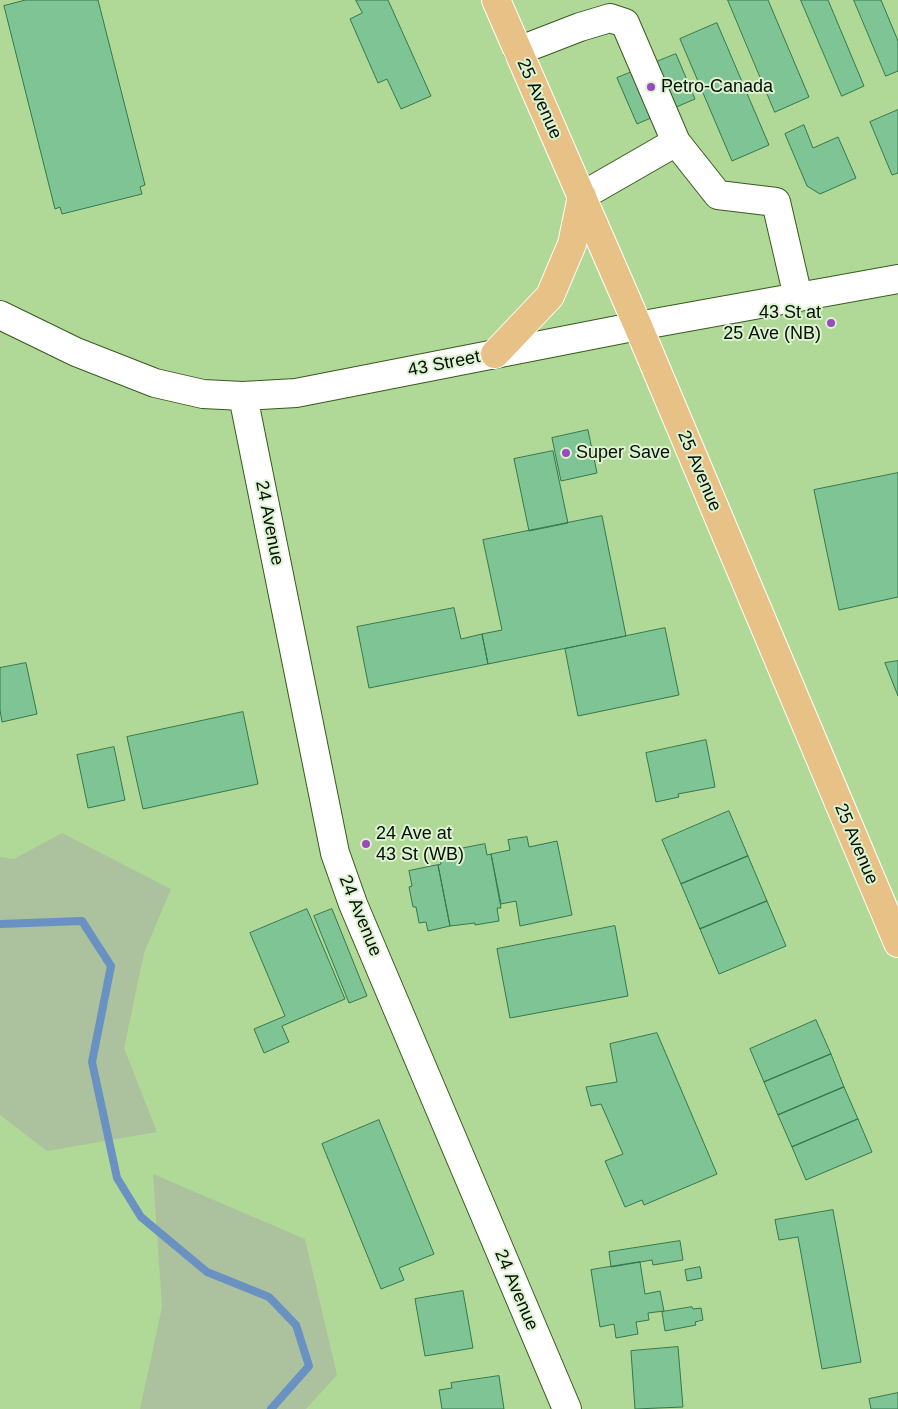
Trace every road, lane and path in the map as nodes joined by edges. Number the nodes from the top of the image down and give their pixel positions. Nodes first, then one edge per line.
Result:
1 (496, 0) edge
2 (518, 51) junction
3 (676, 142) junction
4 (582, 196) junction
5 (898, 279) edge
6 (798, 297) junction
7 (0, 315) edge
8 (638, 326) junction
9 (494, 354) junction
10 (243, 396) junction
11 (898, 943) edge
12 (567, 1409) edge

1 - 2 main road, 25 Avenue
2 - 3 street
2 - 4 main road, 25 Avenue
3 - 4 street
3 - 6 street
4 - 8 main road, 25 Avenue
4 - 9 main road
5 - 6 street, 43 Street
6 - 8 street, 43 Street
7 - 10 street, 43 Street
8 - 9 street, 43 Street
8 - 11 main road, 25 Avenue
9 - 10 street, 43 Street
10 - 12 street, 24 Avenue

